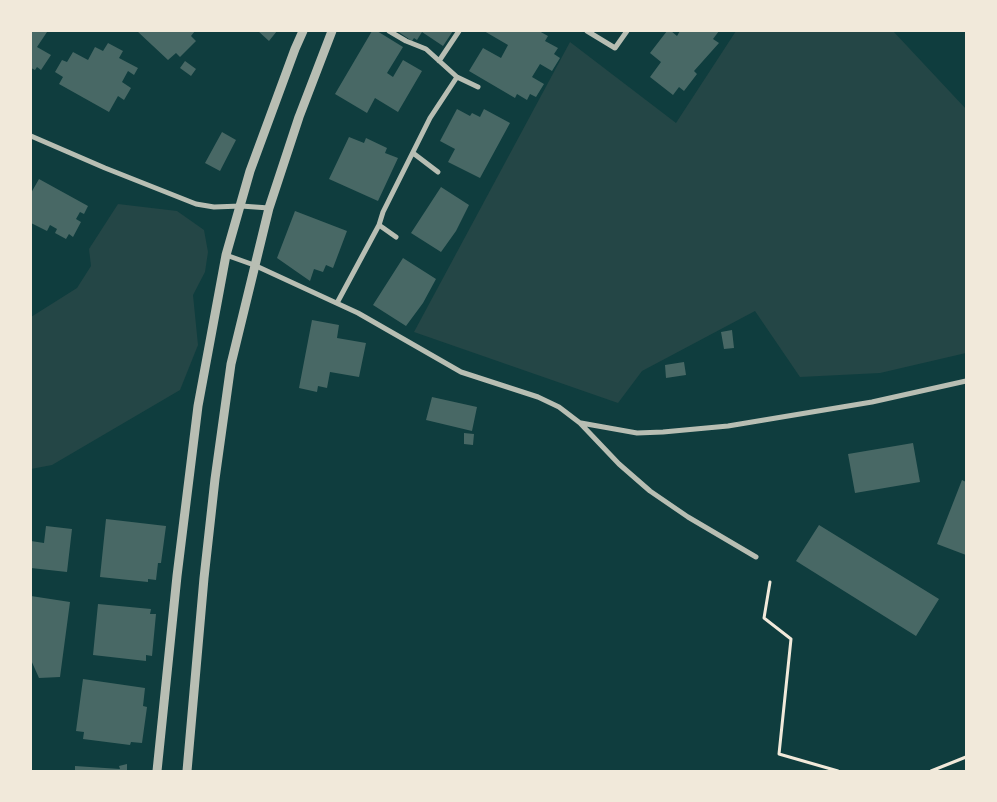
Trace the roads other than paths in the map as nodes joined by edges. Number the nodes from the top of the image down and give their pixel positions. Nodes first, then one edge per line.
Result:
1 (303, 31) edge
2 (332, 31) edge
3 (389, 31) edge
4 (459, 31) edge
5 (587, 31) edge
6 (627, 31) edge
7 (439, 61) junction
8 (457, 78) junction
9 (478, 87) dead end
10 (31, 136) edge
11 (414, 153) junction
12 (438, 172) dead end
13 (241, 206) junction
14 (269, 208) junction
15 (379, 225) junction
16 (396, 237) dead end
17 (226, 255) junction
18 (254, 265) junction
19 (337, 303) junction
20 (966, 381) edge
21 (580, 423) junction
22 (756, 556) dead end
23 (157, 771) edge
24 (187, 771) edge

1 - 13 street
2 - 14 street
3 - 7 street
4 - 7 street
5 - 6 street
7 - 8 street
8 - 9 street
8 - 11 street
10 - 13 street
11 - 12 street
11 - 15 street
13 - 14 street
13 - 17 street
14 - 18 street
15 - 16 street
15 - 19 street
17 - 18 street
17 - 23 street
18 - 19 street
18 - 24 street
19 - 21 street
20 - 21 street
21 - 22 street

